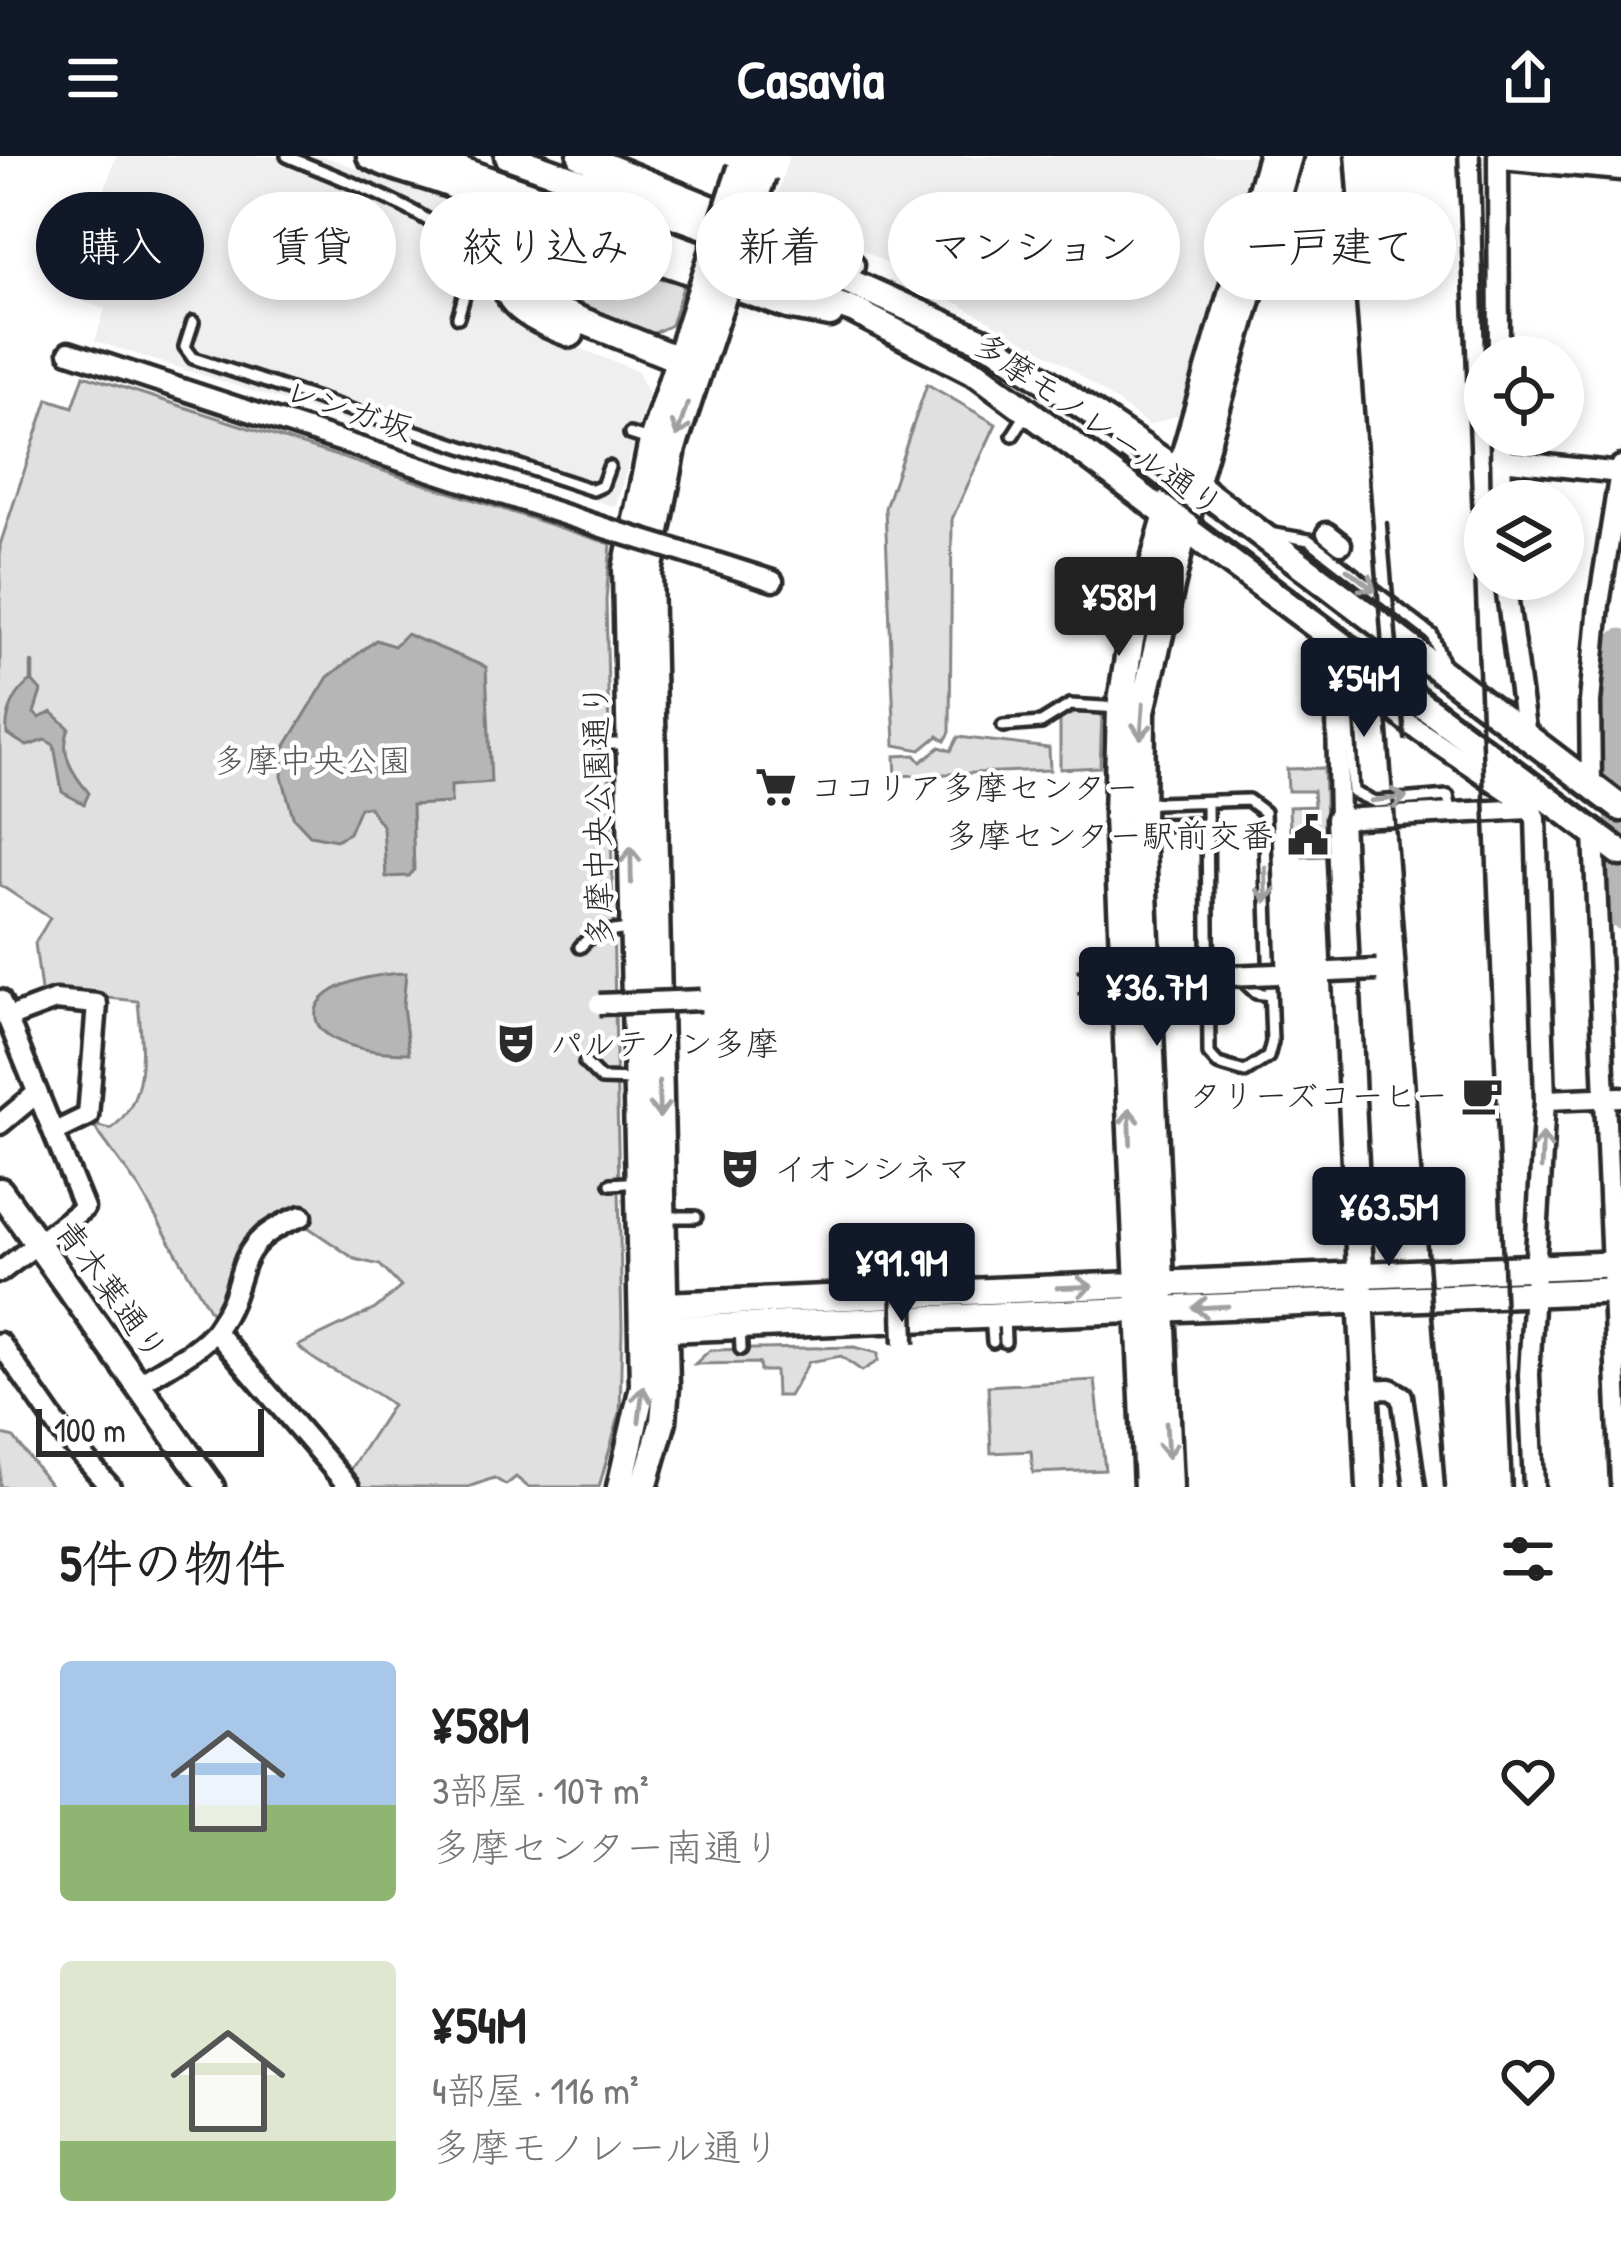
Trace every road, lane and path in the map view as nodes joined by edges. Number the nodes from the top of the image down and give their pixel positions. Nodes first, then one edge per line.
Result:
1 (287, 156) edge
2 (370, 156) edge
3 (422, 156) edge
4 (508, 156) edge
5 (581, 156) edge
6 (1270, 156) edge
7 (1289, 156) edge
8 (1499, 163) edge
9 (755, 164) edge
10 (1621, 166) edge
11 (888, 291) edge
12 (888, 295) edge
13 (900, 300) edge
14 (458, 317) dead end
15 (193, 322) dead end
16 (886, 325) junction
17 (1499, 336) edge
18 (69, 352) dead end
19 (684, 366) junction
20 (1030, 409) junction
21 (1013, 435) dead end
22 (1501, 456) edge
23 (1501, 460) junction
24 (609, 467) dead end
25 (1620, 470) edge
26 (1187, 478) junction
27 (1501, 480) edge
28 (1177, 519) junction
29 (773, 581) dead end
30 (1508, 600) edge
31 (1336, 650) junction
32 (1360, 682) junction
33 (1120, 708) junction
34 (1003, 726) dead end
35 (1526, 736) junction
36 (599, 744) dead end
37 (628, 744) junction
38 (1605, 796) edge
39 (1208, 802) junction
40 (1555, 802) junction
41 (1529, 808) junction
42 (1452, 814) junction
43 (1133, 815) junction
44 (1339, 819) junction
45 (1208, 824) junction
46 (1607, 842) edge
47 (632, 929) junction
48 (580, 947) dead end
49 (1212, 950) junction
50 (1377, 970) dead end
51 (1331, 972) dead end
52 (1277, 974) dead end
53 (1077, 982) dead end
54 (1270, 995) junction
55 (701, 1000) dead end
56 (599, 1004) dead end
57 (3, 1009) edge
58 (585, 1063) dead end
59 (636, 1080) junction
60 (36, 1094) junction
61 (1614, 1098) edge
62 (1545, 1100) junction
63 (0, 1124) edge
64 (55, 1132) junction
65 (638, 1182) junction
66 (611, 1184) dead end
67 (0, 1191) edge
68 (302, 1216) dead end
69 (696, 1216) dead end
70 (662, 1217) junction
71 (38, 1243) junction
72 (0, 1272) edge
73 (902, 1272) dead end
74 (1617, 1277) edge
75 (1535, 1280) junction
76 (1363, 1288) junction
77 (1149, 1297) junction
78 (998, 1316) junction
79 (657, 1317) junction
80 (215, 1331) junction
81 (999, 1342) dead end
82 (0, 1343) edge
83 (904, 1344) dead end
84 (140, 1384) junction
85 (1366, 1390) junction
86 (1621, 1485) edge
87 (110, 1487) edge
88 (211, 1487) edge
89 (349, 1487) edge
90 (620, 1487) edge
91 (644, 1487) edge
92 (1147, 1487) edge
93 (1169, 1487) edge
94 (1370, 1487) edge
95 (1415, 1487) edge
96 (1534, 1487) edge

1 - 14 lane
2 - 19 street
3 - 16 street, 多摩モノレール通り
4 - 12 street, 多摩モノレール通り
5 - 11 street
6 - 26 street
7 - 26 street
8 - 10 street
8 - 17 street
9 - 19 street, 多摩中央公園通り, bridge
13 - 26 street, 多摩モノレール通り
15 - 24 lane
16 - 19 street
16 - 20 street, 多摩モノレール通り
18 - 29 street, レンガ坂, bridge
19 - 37 street, 多摩中央公園通り
19 -> 70 street, 多摩中央公園通り
20 - 21 lane
20 - 28 street, 多摩モノレール通り
22 - 23 street
23 - 25 street
23 - 27 street
25 - 38 street
26 - 28 street
26 -> 35 street, 多摩モノレール通り
28 - 31 street, 多摩モノレール通り
28 - 33 street
28 -> 43 street
30 - 35 street
31 - 32 street
31 - 40 street, 多摩モノレール通り
31 - 44 street
32 - 41 street
32 -> 42 lane
33 - 34 lane
33 - 43 street
35 - 38 street, 多摩モノレール通り
36 - 37 lane
47 -> 37 street, 多摩中央公園通り
39 - 43 lane
39 - 45 lane
39 -> 54 lane
40 - 41 street
40 - 46 street, 多摩モノレール通り
41 - 42 street
41 - 62 street
42 - 44 street
43 - 45 lane
43 - 77 street
44 - 76 street
45 - 49 lane
46 - 61 street
47 - 48 lane
47 - 59 street, 多摩中央公園通り
49 - 54 lane
49 - 54 lane
50 - 51 street, bridge
52 - 53 street, bridge
55 - 56 street, bridge
57 - 60 street
57 - 64 street
58 - 59 lane
59 - 65 street, 多摩中央公園通り
60 - 63 street
60 - 64 street
61 - 62 street
61 - 74 street
75 -> 62 street
64 - 71 street
65 - 66 lane
65 - 79 street, 多摩中央公園通り
67 - 71 street, 青木葉通り
68 - 80 street
69 - 70 lane
70 - 79 street, 多摩中央公園通り
71 - 72 street
71 - 84 street, 青木葉通り
73 - 83 street, bridge
74 - 75 street
74 - 86 street
75 - 76 street
75 - 96 street
76 - 77 street
76 - 85 street
77 - 78 street
79 -> 77 street
77 - 92 street
77 -> 93 street
78 - 79 street
78 - 81 lane
90 -> 79 street, 多摩中央公園通り
79 - 91 street, 多摩中央公園通り
80 - 84 street
80 - 89 street
82 - 87 street
84 - 88 street, 青木葉通り
85 - 94 street
85 - 95 street

